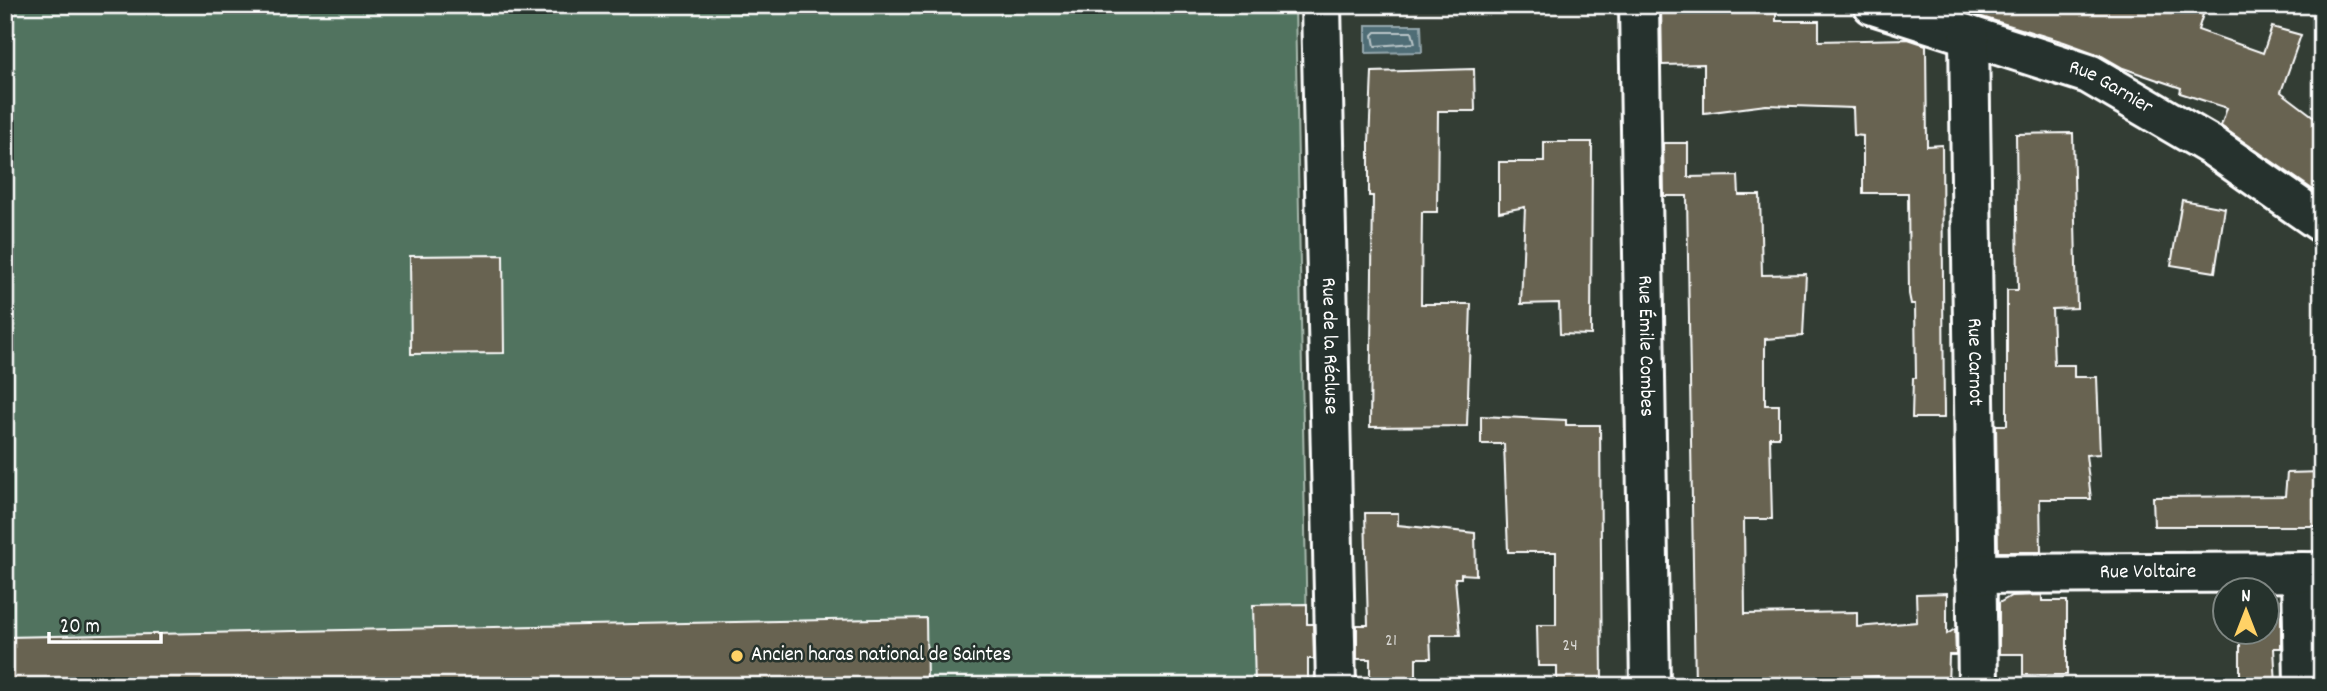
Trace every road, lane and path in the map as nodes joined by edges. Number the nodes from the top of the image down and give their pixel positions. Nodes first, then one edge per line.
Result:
1 (1093, 5) edge
2 (1100, 5) edge
3 (1321, 5) edge
4 (1639, 5) edge
5 (1873, 5) edge
6 (1969, 36) junction
7 (2322, 223) edge
8 (2312, 572) edge
9 (1975, 573) junction
10 (1336, 686) edge
11 (1650, 686) edge
12 (1978, 686) edge
13 (2304, 686) edge

1 - 2 path
3 - 10 street, Rue de la Récluse
4 - 11 street, Rue Émile Combes
5 - 6 street, Rue Garnier
6 - 7 street, Rue Garnier
6 - 9 street, Rue Carnot
8 - 9 street, Rue Voltaire
8 - 13 street
9 - 12 street, Rue Carnot

